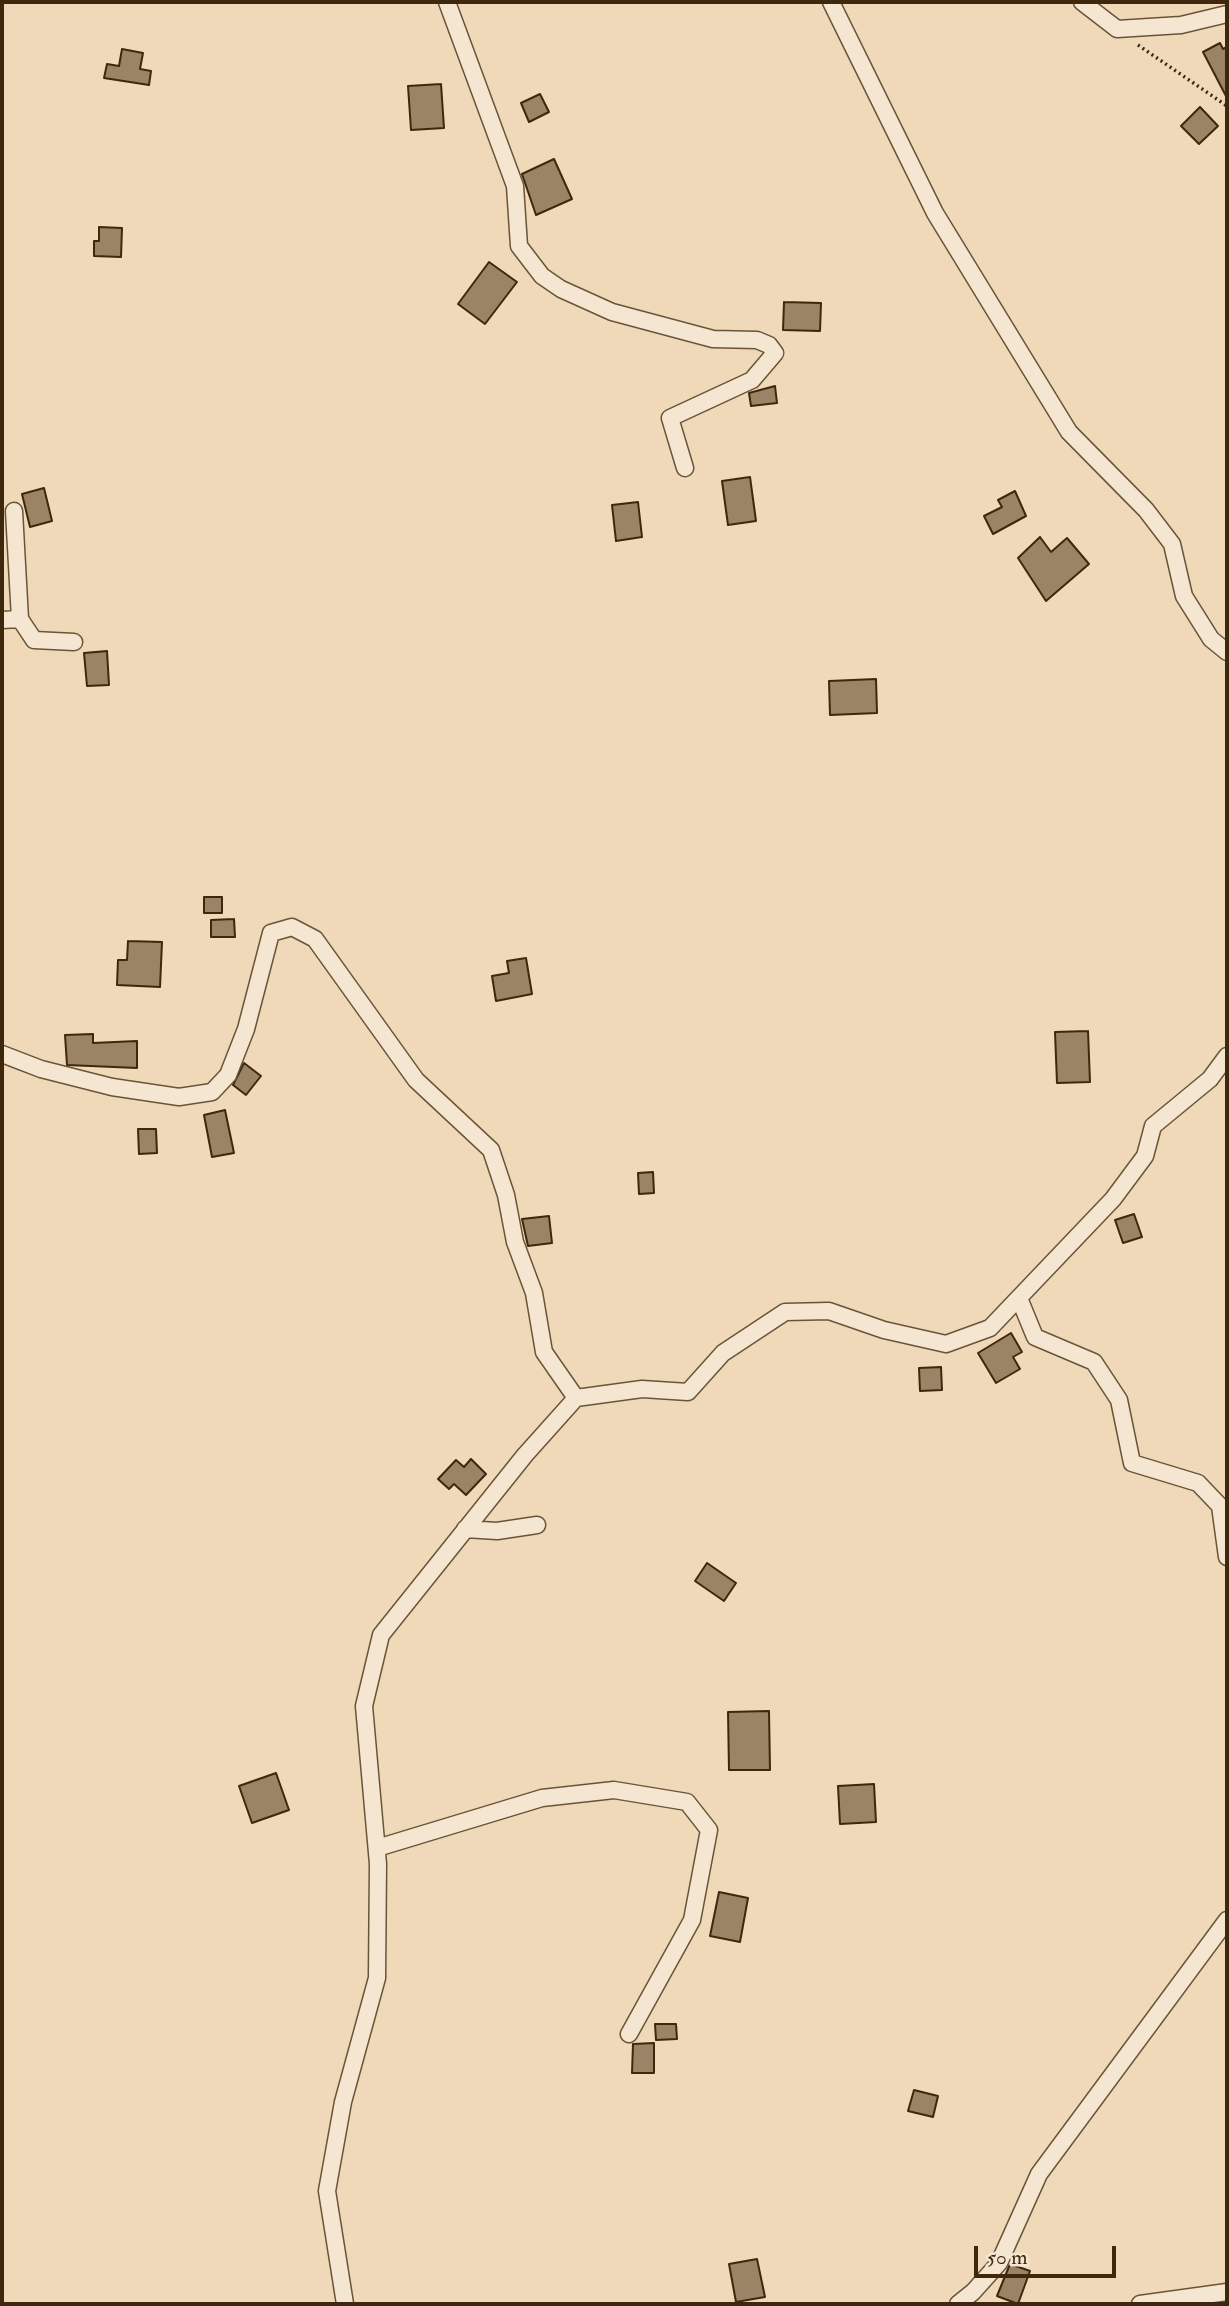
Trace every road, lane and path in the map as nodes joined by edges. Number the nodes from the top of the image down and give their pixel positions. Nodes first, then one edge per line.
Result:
1 (447, 2) edge
2 (831, 2) edge
3 (1082, 2) edge
4 (1227, 15) edge
5 (1117, 29) junction
6 (1227, 107) edge
7 (685, 468) dead end
8 (14, 511) dead end
9 (20, 619) junction
10 (2, 620) edge
11 (74, 642) dead end
12 (1227, 652) edge
13 (2, 1054) edge
14 (1227, 1056) edge
15 (1019, 1298) junction
16 (576, 1398) junction
17 (537, 1525) dead end
18 (466, 1529) junction
19 (1227, 1558) edge
20 (377, 1848) junction
21 (1227, 1920) edge
22 (629, 2034) dead end
23 (1227, 2292) edge
24 (345, 2304) edge
25 (958, 2304) edge
26 (1140, 2304) edge

1 - 7 street
2 - 12 street
3 - 5 street
4 - 5 street
5 - 6 path
8 - 9 street
9 - 10 street
9 - 11 street
13 - 16 street
14 - 15 street
15 - 16 street
15 - 19 street
16 - 18 street
17 - 18 street
18 - 20 street
20 - 22 street
20 - 24 street
21 - 25 street
23 - 26 street

